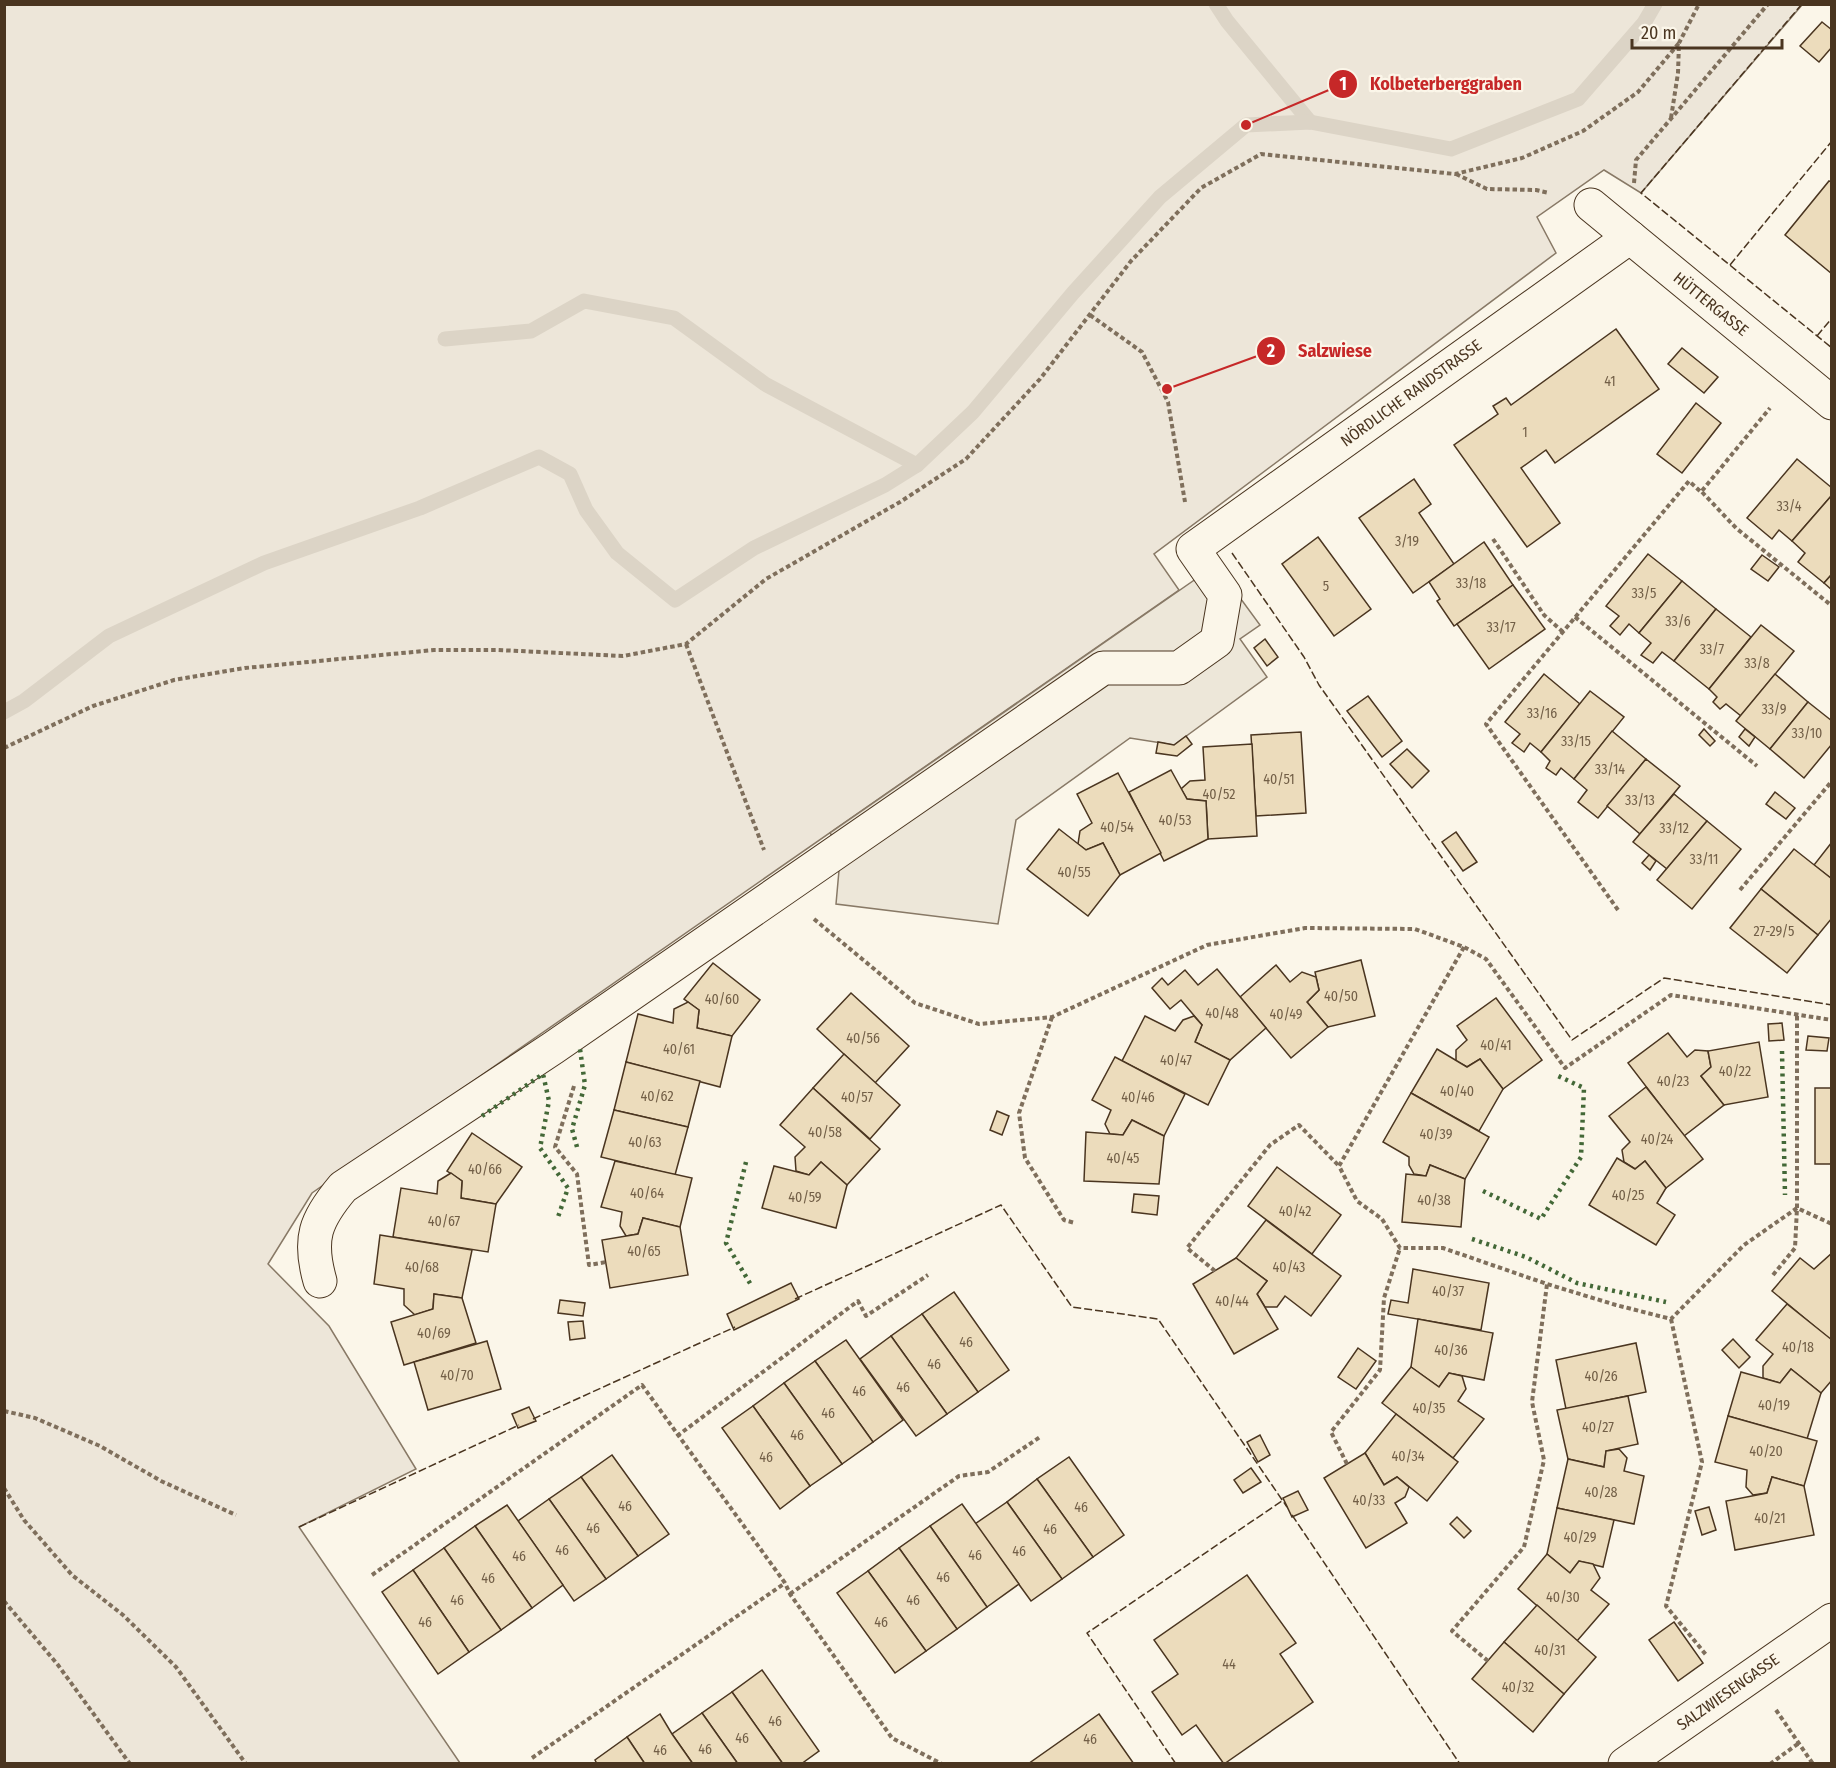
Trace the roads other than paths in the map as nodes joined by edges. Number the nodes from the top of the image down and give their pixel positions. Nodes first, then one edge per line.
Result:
1 (1592, 205) road end
2 (1630, 237) junction
3 (1832, 403) edge
4 (320, 1281) dead end
5 (1832, 1620) edge
6 (1625, 1764) edge

1 - 2 street, HÜTTERGASSE
2 - 3 street, HÜTTERGASSE
2 - 4 street, NÖRDLICHE RANDSTRASSE
5 - 6 street, SALZWIESENGASSE

